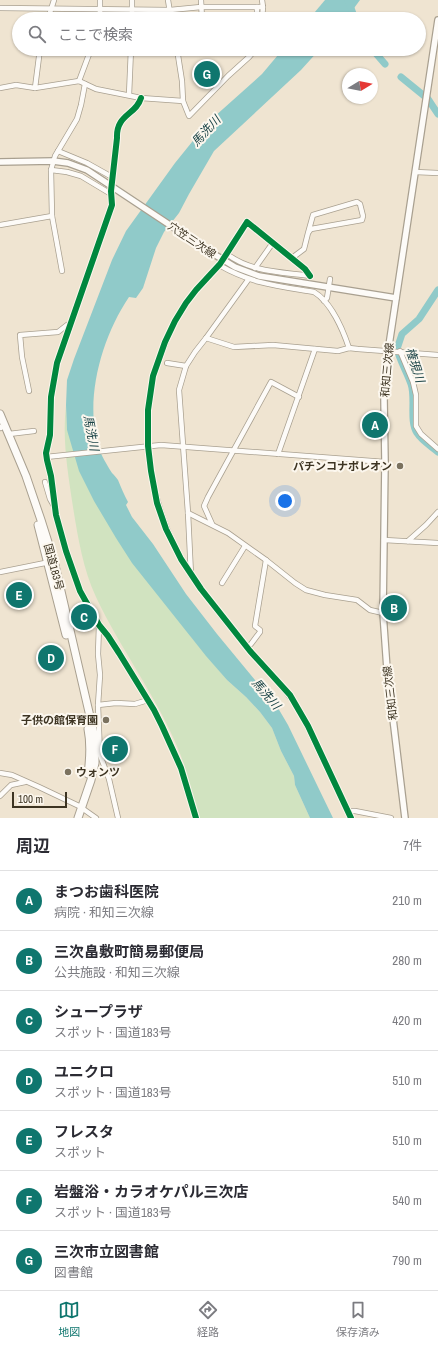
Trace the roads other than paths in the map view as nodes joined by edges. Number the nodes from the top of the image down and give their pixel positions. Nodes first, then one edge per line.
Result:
1 (54, 0) edge
2 (100, 0) edge
3 (132, 0) edge
4 (168, 0) edge
5 (201, 0) edge
6 (262, 0) edge
7 (201, 7) junction
8 (257, 7) junction
9 (264, 7) junction
10 (0, 8) edge
11 (52, 8) junction
12 (100, 9) junction
13 (132, 10) junction
14 (170, 10) junction
15 (51, 12) edge
16 (201, 12) edge
17 (257, 12) edge
18 (263, 12) edge
19 (438, 20) edge
20 (39, 56) edge
21 (88, 56) edge
22 (131, 56) edge
23 (178, 56) edge
24 (250, 56) edge
25 (79, 82) junction
26 (85, 84) junction
27 (0, 88) edge
28 (35, 88) junction
29 (129, 95) junction
30 (141, 98) junction
31 (182, 101) junction
32 (58, 151) junction
33 (53, 161) junction
34 (0, 162) edge
35 (51, 170) junction
36 (415, 172) junction
37 (438, 173) edge
38 (52, 216) junction
39 (0, 225) edge
40 (308, 233) junction
41 (272, 244) junction
42 (292, 258) junction
43 (255, 268) junction
44 (62, 271) dead end
45 (330, 279) dead end
46 (248, 280) junction
47 (329, 287) junction
48 (396, 298) junction
49 (324, 301) junction
50 (67, 325) dead end
51 (206, 338) junction
52 (349, 348) junction
53 (315, 349) junction
54 (395, 352) junction
55 (438, 355) edge
56 (167, 363) dead end
57 (186, 366) junction
58 (29, 391) dead end
59 (299, 397) junction
60 (0, 414) edge
61 (0, 427) edge
62 (34, 431) dead end
63 (9, 434) junction
64 (145, 446) junction
65 (183, 447) junction
66 (438, 449) edge
67 (233, 450) junction
68 (278, 454) junction
69 (46, 457) junction
70 (385, 462) junction
71 (45, 482) dead end
72 (55, 507) junction
73 (438, 512) edge
74 (188, 513) junction
75 (212, 524) junction
76 (384, 540) junction
77 (408, 541) junction
78 (437, 542) edge
79 (245, 546) junction
80 (266, 560) junction
81 (51, 562) junction
82 (0, 572) edge
83 (191, 575) junction
84 (222, 583) dead end
85 (382, 613) junction
86 (99, 625) junction
87 (251, 644) dead end
88 (148, 700) junction
89 (98, 705) junction
90 (94, 738) junction
91 (0, 773) edge
92 (25, 782) junction
93 (0, 796) edge
94 (80, 808) junction
95 (348, 811) junction
96 (74, 818) edge
97 (78, 818) edge
98 (96, 818) edge
99 (118, 818) edge
100 (196, 818) edge
101 (351, 818) edge
102 (391, 818) edge
103 (405, 818) edge

1 - 11 street
2 - 12 street
3 - 13 street
4 - 14 street
5 - 7 street
6 - 9 street
7 - 8 street
7 - 14 street
7 - 16 street
8 - 9 street
8 - 17 street
9 - 18 street
10 - 11 street
11 - 12 street
11 - 15 street
12 - 13 street
13 - 14 street
19 - 36 main road, 和知三次線
20 - 28 street
21 - 25 street
22 - 29 street
23 - 31 street
24 - 31 street
25 - 26 street
25 - 28 street
26 - 29 street
26 - 32 street
27 - 28 street
29 - 30 street
30 - 31 street
30 - 32 street
32 - 33 street
33 - 34 main road, 穴笠三次線
33 - 35 street
33 - 47 main road, 穴笠三次線
35 - 38 street
35 - 69 street
36 - 37 street
36 - 48 main road, 和知三次線
38 - 39 street
38 - 44 street
40 - 40 street
40 - 42 street
41 - 42 street
41 - 43 street
41 - 43 street
42 - 43 street
45 - 47 street
46 - 49 street
46 - 51 street
46 - 64 street
47 - 48 main road, 穴笠三次線
47 - 49 street
48 - 54 main road, 和知三次線
49 - 52 street
50 - 58 street
51 - 53 street
51 - 57 street
52 - 53 street
52 - 54 street
53 - 59 street
54 - 55 street
54 - 66 street
54 - 70 main road, 和知三次線
56 - 57 street
57 - 65 street
59 - 67 street
59 - 68 street
60 - 63 highway, 国道183号
61 - 81 highway, 国道183号
62 - 63 street
63 - 81 highway, 国道183号
64 - 65 street
64 - 69 street
64 - 83 street
65 - 67 street
65 - 74 street
67 - 68 street
67 - 75 street
68 - 70 street
69 - 72 street
70 - 76 main road, 和知三次線
71 - 72 street
72 - 86 street
73 - 77 street
74 - 75 street
74 - 83 street
75 - 79 street
76 - 77 street
76 - 85 main road, 和知三次線
77 - 78 street
79 - 80 street
79 - 84 street
80 - 85 street
80 - 87 street
81 - 82 street
81 - 90 highway, 国道183号
83 - 95 street
85 - 103 main road, 和知三次線
86 - 88 street
86 - 89 street
88 - 89 street
88 - 100 street
89 - 90 street
90 - 94 highway, 国道183号
90 - 99 street
91 - 92 street
92 - 93 street
92 - 94 street
94 - 96 highway, 国道183号
94 - 97 highway, 国道183号
94 - 98 street
95 - 101 street
95 - 102 street

